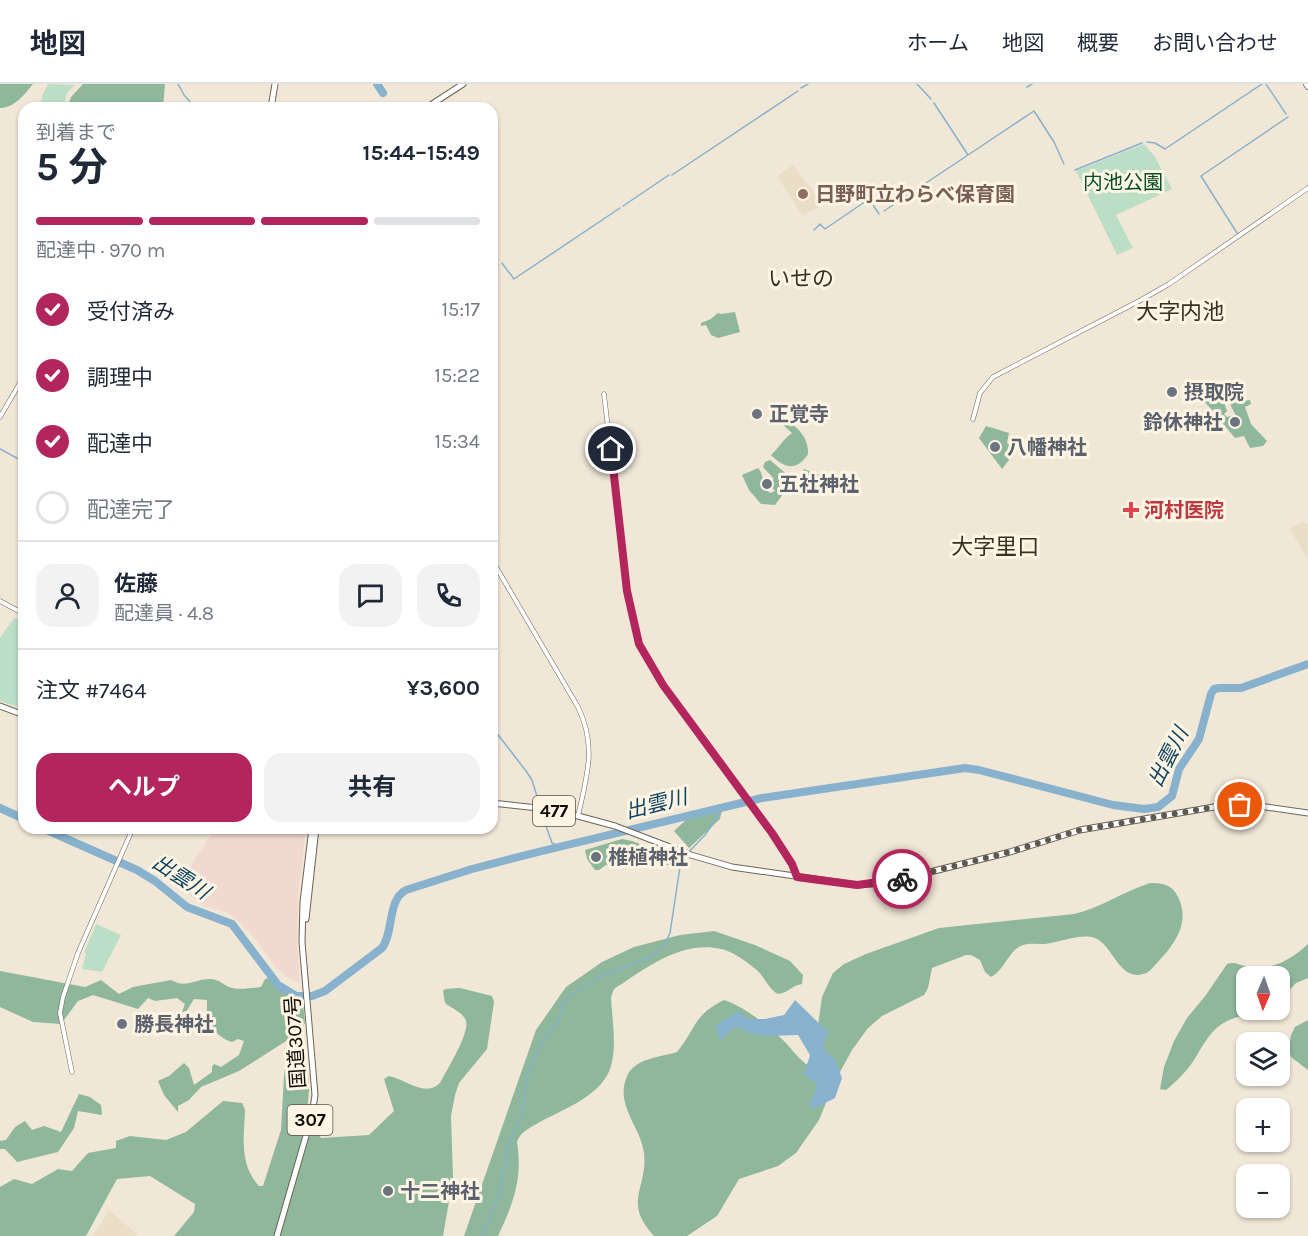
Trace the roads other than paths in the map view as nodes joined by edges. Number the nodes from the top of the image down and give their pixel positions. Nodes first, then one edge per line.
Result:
1 (275, 84) edge
2 (463, 84) edge
3 (273, 102) edge
4 (435, 102) edge
5 (1308, 188) edge
6 (18, 386) edge
7 (604, 394) dead end
8 (0, 417) edge
9 (973, 419) dead end
10 (498, 570) edge
11 (0, 601) edge
12 (18, 611) edge
13 (0, 706) edge
14 (18, 713) edge
15 (498, 805) edge
16 (1308, 813) edge
17 (579, 816) junction
18 (130, 834) edge
19 (313, 834) edge
20 (797, 877) junction
21 (72, 1072) dead end
22 (277, 1236) edge

1 - 3 highway
2 - 4 highway
5 - 9 street
6 - 8 street
7 - 20 street
10 - 17 street
11 - 12 street
13 - 14 highway
15 - 17 highway, 477
16 - 20 highway, 477
17 - 20 highway, 477
18 - 21 street
19 - 22 highway, 国道307号 / 307

